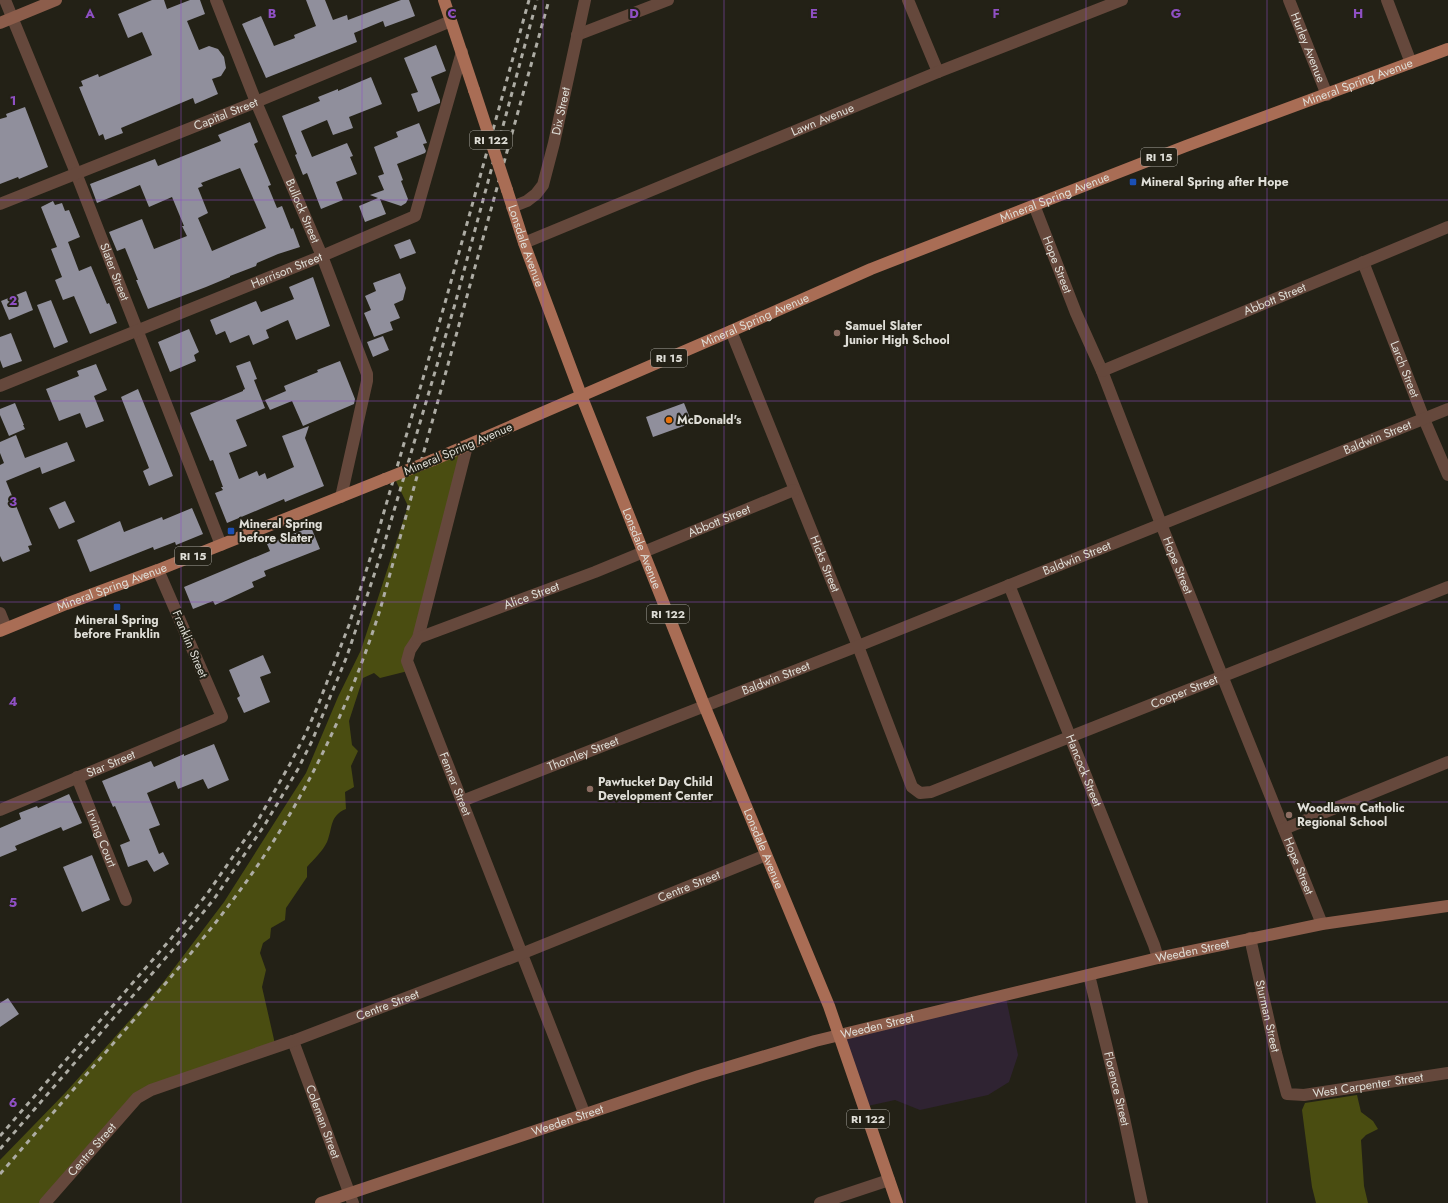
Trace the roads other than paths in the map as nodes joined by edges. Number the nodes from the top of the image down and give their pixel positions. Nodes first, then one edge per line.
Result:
1 (56, 0) edge
2 (216, 0) edge
3 (444, 0) edge
4 (585, 0) edge
5 (668, 0) edge
6 (908, 0) edge
7 (1122, 0) edge
8 (1288, 0) edge
9 (1387, 0) edge
10 (5, 2) edge
11 (12, 18) junction
12 (451, 21) junction
13 (0, 23) edge
14 (577, 35) junction
15 (1448, 49) edge
16 (462, 52) junction
17 (1411, 63) junction
18 (938, 72) junction
19 (1327, 95) junction
20 (256, 102) junction
21 (76, 173) junction
22 (0, 204) edge
23 (1034, 205) junction
24 (512, 207) junction
25 (1448, 227) edge
26 (524, 243) junction
27 (322, 256) junction
28 (1363, 262) junction
29 (138, 330) junction
30 (731, 331) junction
31 (1102, 371) junction
32 (0, 386) edge
33 (581, 395) junction
34 (1448, 409) edge
35 (1424, 419) junction
36 (467, 446) junction
37 (1448, 474) edge
38 (794, 490) junction
39 (341, 497) junction
40 (1161, 524) junction
41 (221, 545) junction
42 (644, 552) junction
43 (158, 570) junction
44 (1008, 585) junction
45 (1448, 586) edge
46 (0, 613) edge
47 (3, 629) edge
48 (418, 638) junction
49 (858, 646) junction
50 (1223, 677) junction
51 (704, 705) junction
52 (222, 717) joint
53 (1070, 737) junction
54 (1448, 762) edge
55 (77, 777) junction
56 (920, 793) joint
57 (462, 801) junction
58 (0, 810) edge
59 (1284, 829) junction
60 (766, 855) junction
61 (126, 900) dead end
62 (1448, 906) edge
63 (1322, 924) junction
64 (1250, 938) junction
65 (521, 954) junction
66 (1158, 958) junction
67 (1089, 975) junction
68 (839, 1035) junction
69 (293, 1041) junction
70 (1448, 1074) edge
71 (1287, 1094) joint
72 (585, 1115) junction
73 (889, 1180) junction
74 (351, 1198) edge
75 (45, 1203) edge
76 (321, 1203) edge
77 (820, 1203) edge
78 (897, 1203) edge
79 (1142, 1203) edge

1 - 11 main road
2 - 20 street, Bullock Street
3 - 12 main road, Lonsdale Avenue / RI 122
4 - 14 street, Dix Street
5 - 14 street
6 - 18 street
7 - 18 street, Lawn Avenue
8 - 19 street, Hurley Avenue
9 - 17 street
10 - 11 street, Slater Street
11 - 13 main road
11 - 21 street, Slater Street
12 - 16 main road, Lonsdale Avenue / RI 122
12 - 20 street, Capital Street
14 - 24 street, Dix Street
15 - 17 main road, Mineral Spring Avenue / RI 15
16 - 24 main road, Lonsdale Avenue / RI 122, bridge
16 - 27 street, Harrison Street
17 - 19 main road, Mineral Spring Avenue / RI 15
18 - 26 street, Lawn Avenue
19 - 23 main road, Mineral Spring Avenue / RI 15
20 - 21 street, Capital Street
20 - 27 street, Bullock Street
21 - 22 street, Capital Street
21 - 29 street, Slater Street
23 - 30 main road, Mineral Spring Avenue / RI 15
23 - 31 street, Hope Street
24 - 26 main road, Lonsdale Avenue / RI 122
25 - 28 street, Abbott Street
26 - 33 main road, Lonsdale Avenue / RI 122
27 - 29 street, Harrison Street
27 - 39 street, Bullock Street
28 - 31 street, Abbott Street
28 - 35 street, Larch Street
29 - 32 street, Harrison Street
29 - 41 street, Slater Street
30 - 33 main road, Mineral Spring Avenue / RI 15
30 - 38 street, Hicks Street
31 - 40 street, Hope Street
33 - 36 main road, Mineral Spring Avenue / RI 15
33 - 42 main road, Lonsdale Avenue / RI 122
34 - 35 street, Baldwin Street
35 - 37 street, Larch Street
35 - 40 street, Baldwin Street
36 - 39 main road, Mineral Spring Avenue / RI 15, bridge
36 - 48 street, Fenner Street
38 - 42 street, Abbott Street
38 - 49 street, Hicks Street
39 - 41 main road, Mineral Spring Avenue / RI 15
40 - 44 street, Baldwin Street
40 - 50 street, Hope Street
41 - 43 main road, Mineral Spring Avenue / RI 15
42 - 48 street, Alice Street
42 - 51 main road, Lonsdale Avenue / RI 122
43 - 47 main road, Mineral Spring Avenue / RI 15
43 - 52 street, Franklin Street
44 - 49 street, Baldwin Street
44 - 53 street, Hancock Street
45 - 50 street, Cooper Street
46 - 47 street
48 - 57 street, Fenner Street
49 - 51 street, Baldwin Street
49 - 56 street, Hicks Street
50 - 53 street, Cooper Street
50 - 59 street, Hope Street
51 - 57 street, Thornley Street
51 - 60 main road, Lonsdale Avenue / RI 122
52 - 55 street, Star Street
53 - 56 street, Cooper Street
53 - 66 street, Hancock Street
54 - 59 street
55 - 58 street, Star Street
55 - 61 street, Irving Court
57 - 65 street, Fenner Street
59 - 63 street, Hope Street
60 - 65 street, Centre Street
60 - 68 main road, Lonsdale Avenue / RI 122
62 - 63 main road, Weeden Street
63 - 64 main road, Weeden Street
64 - 66 main road, Weeden Street
64 - 71 street, Sturman Street
65 - 69 street, Centre Street
65 - 72 street, Fenner Street
66 - 67 main road, Weeden Street
67 - 68 main road, Weeden Street
67 - 79 street, Florence Street
68 - 72 main road, Weeden Street
68 - 73 main road, Lonsdale Avenue / RI 122
69 - 74 street, Coleman Street
69 - 75 street, Centre Street
70 - 71 street, West Carpenter Street
72 - 74 main road, Weeden Street
73 - 77 street
73 - 78 main road, Lonsdale Avenue / RI 122
74 - 76 main road, Weeden Street

